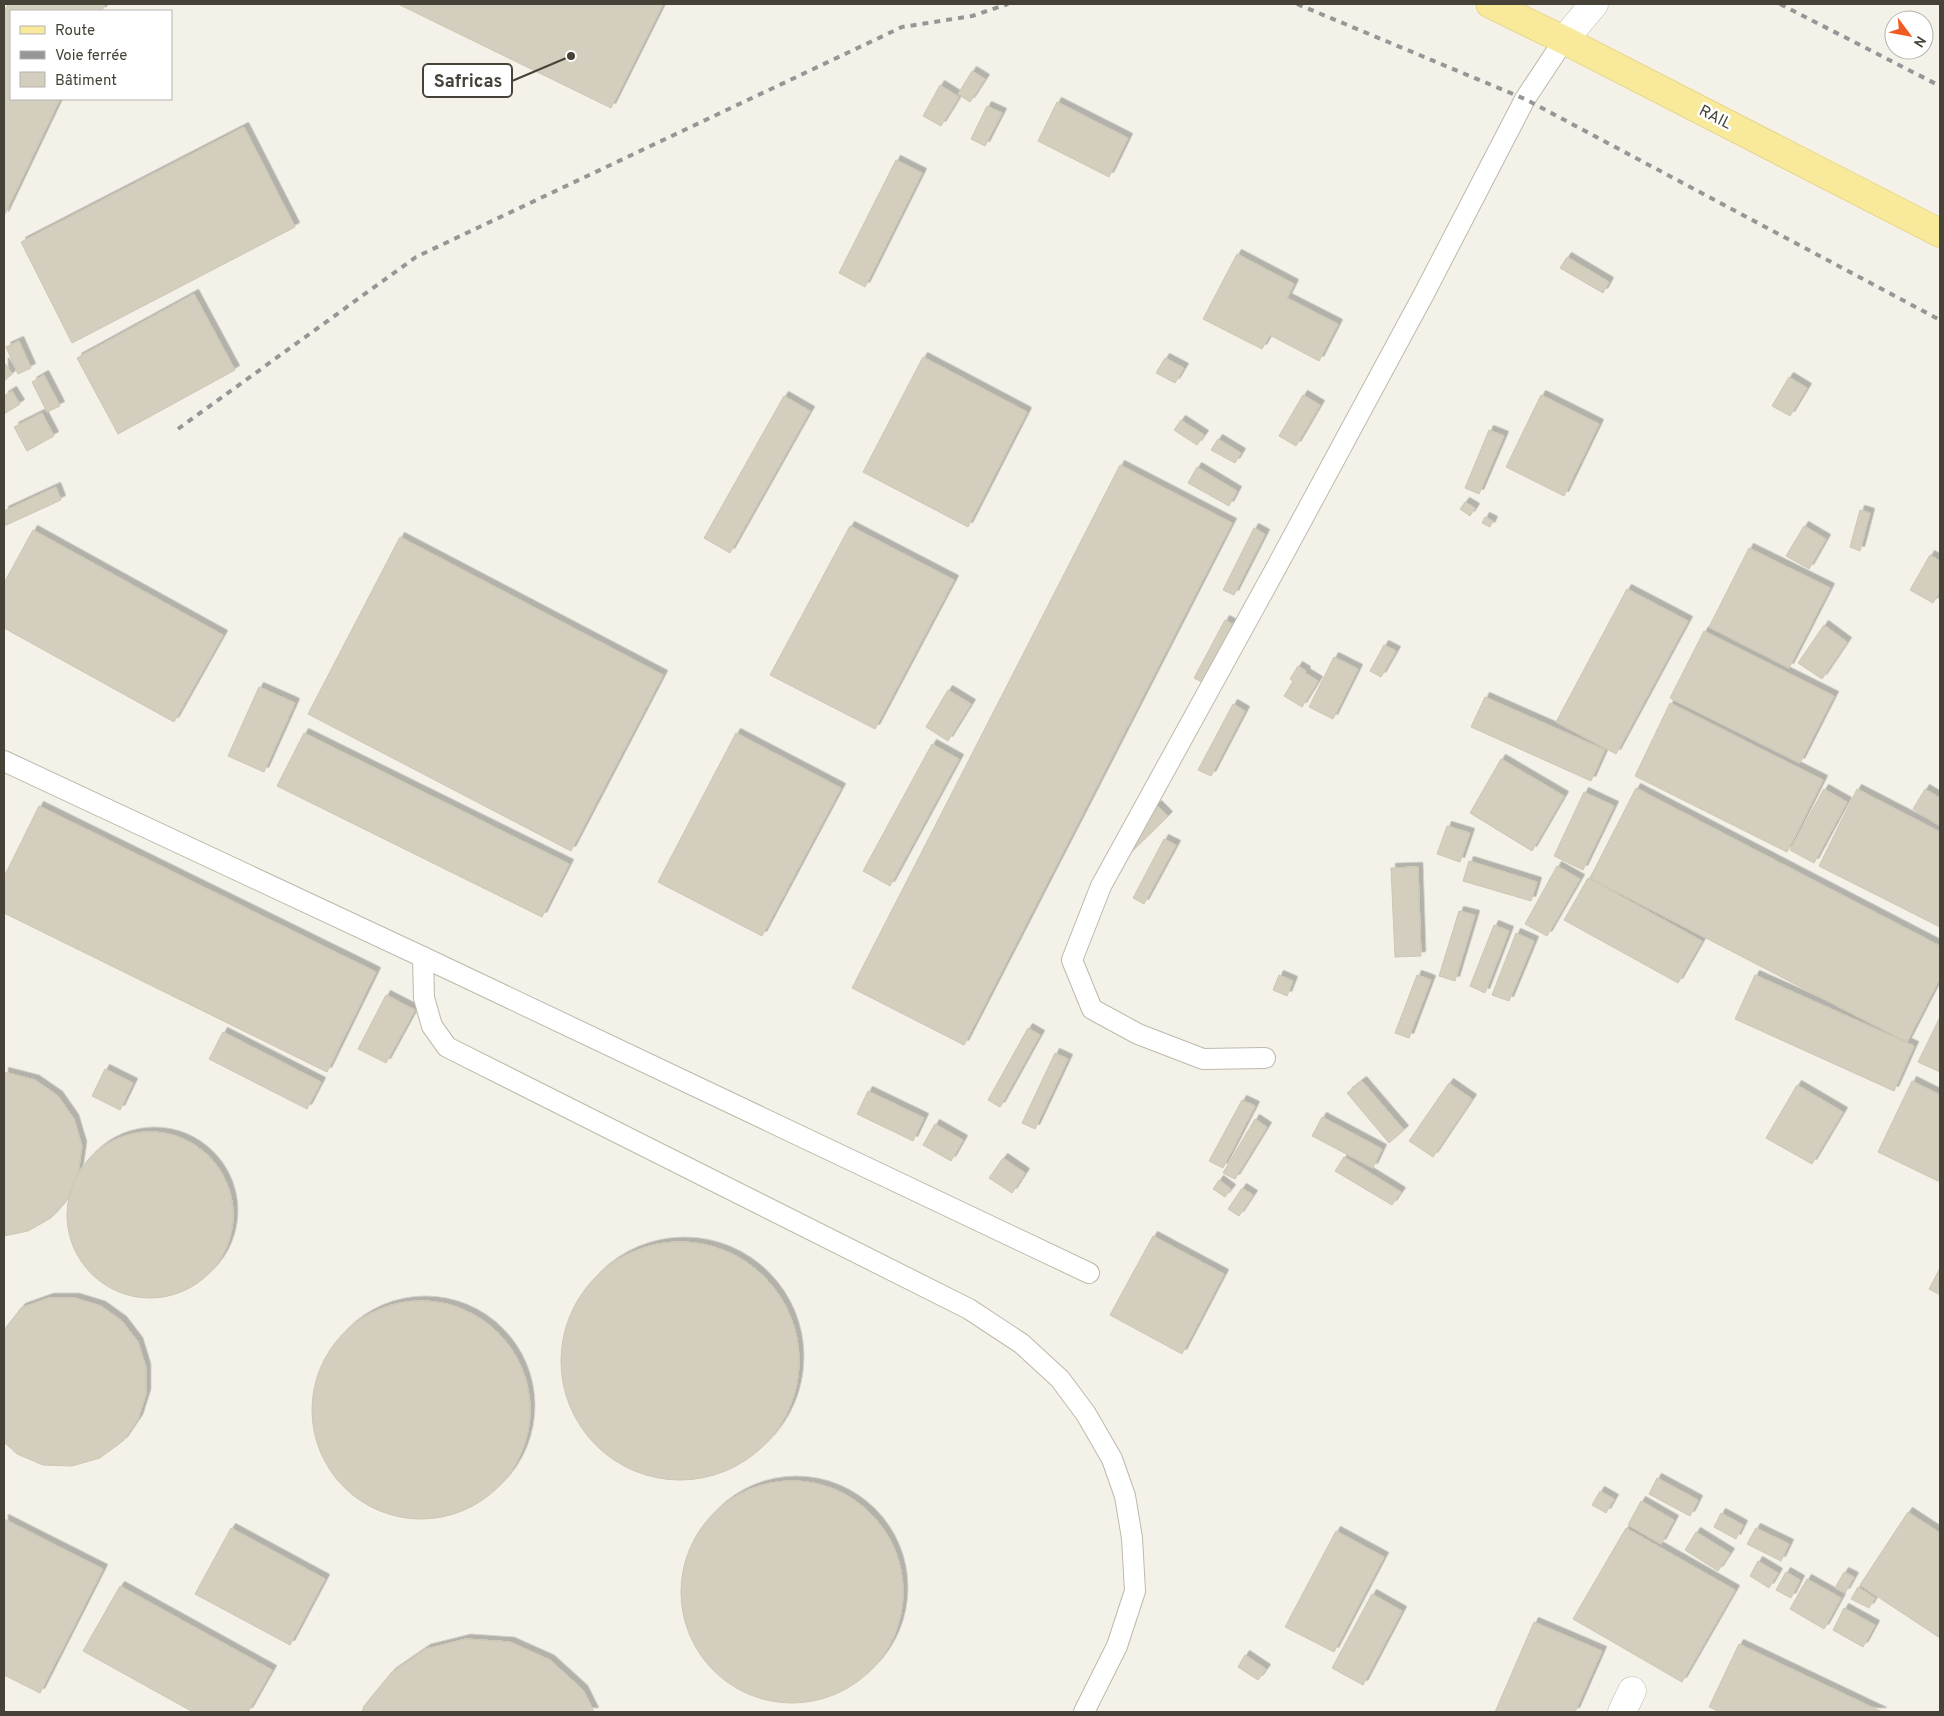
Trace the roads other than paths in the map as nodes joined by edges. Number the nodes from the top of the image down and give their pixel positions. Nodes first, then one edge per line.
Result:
1 (1490, 4) edge
2 (1594, 4) edge
3 (1564, 40) junction
4 (1940, 233) edge
5 (4, 762) edge
6 (423, 957) junction
7 (1265, 1058) dead end
8 (1089, 1273) dead end
9 (1084, 1712) edge

1 - 3 main road, RAIL
2 - 3 street
3 - 4 main road, RAIL
3 - 7 lane
5 - 6 lane
6 - 8 lane
6 - 9 lane

